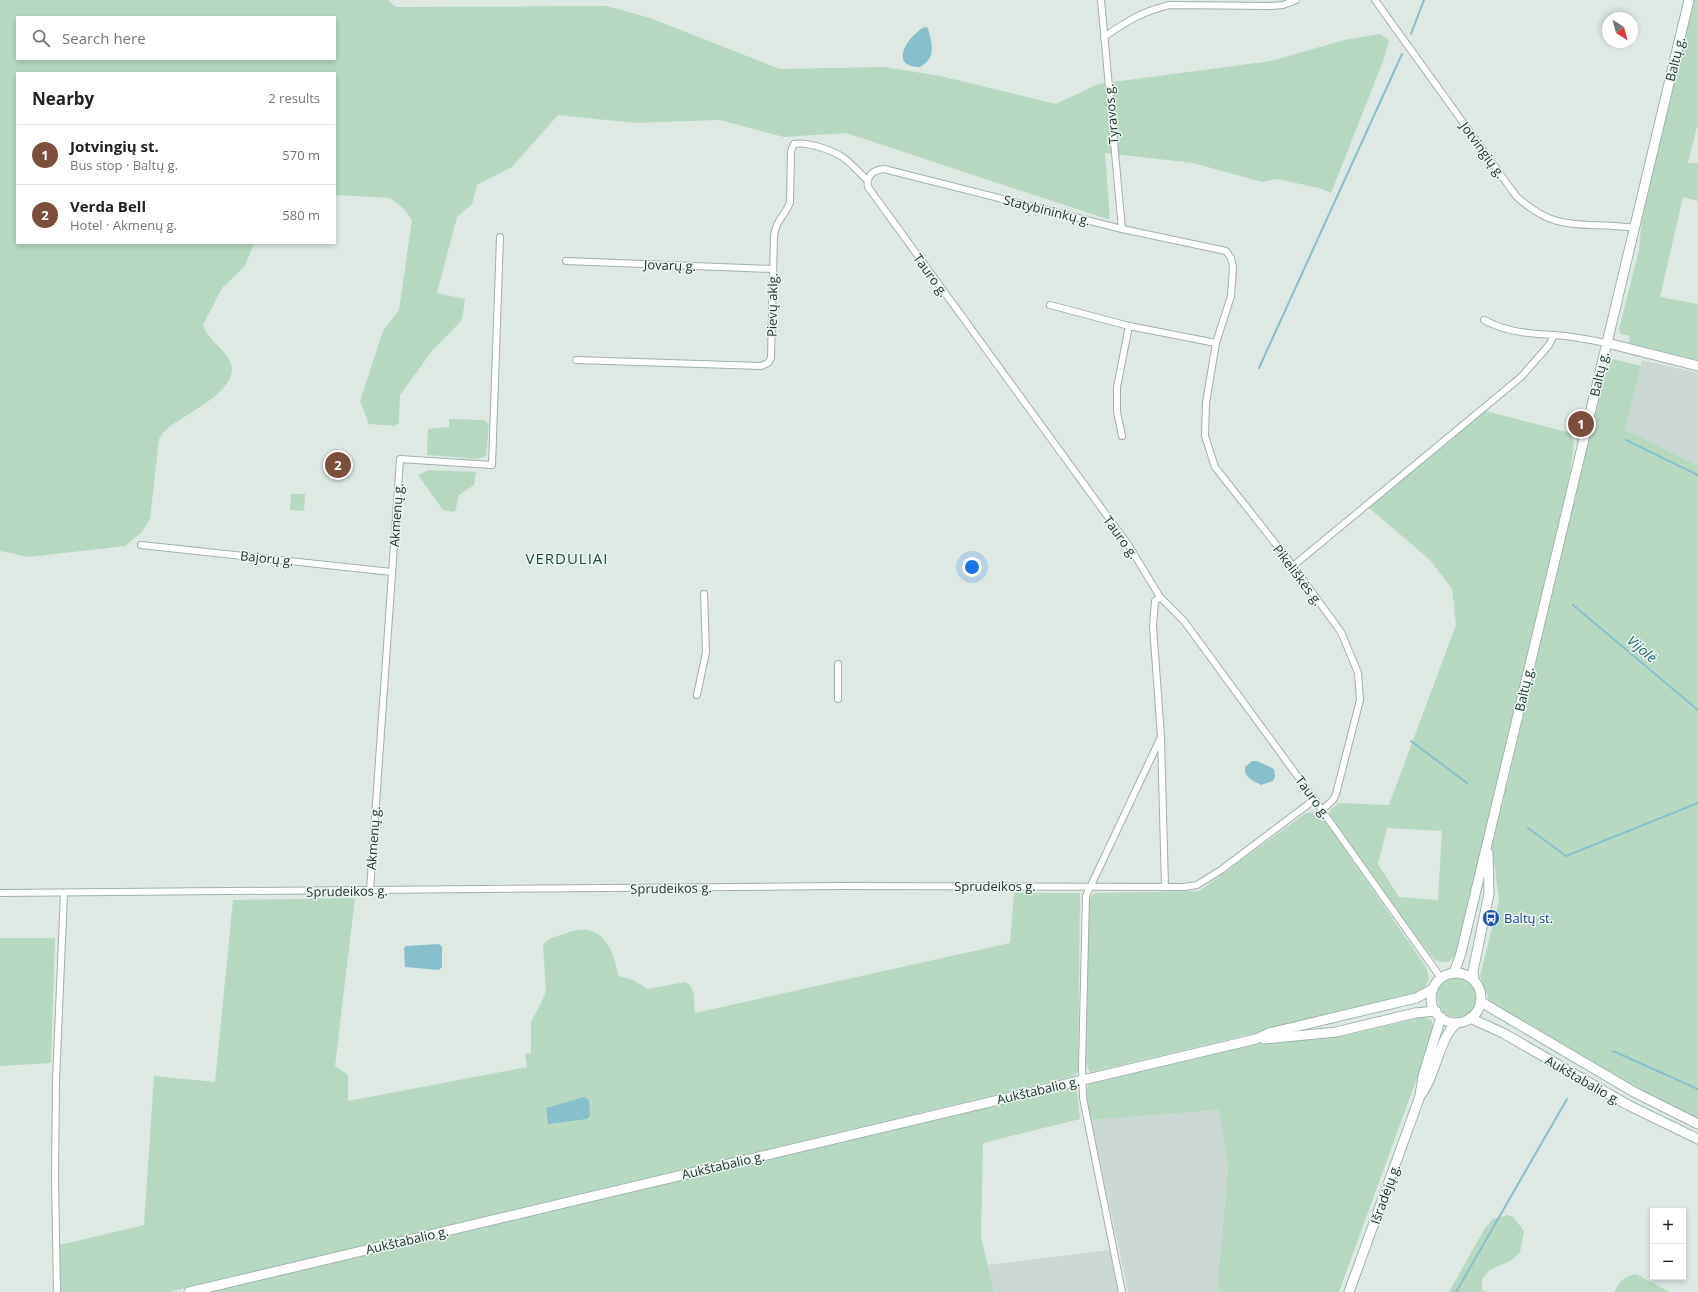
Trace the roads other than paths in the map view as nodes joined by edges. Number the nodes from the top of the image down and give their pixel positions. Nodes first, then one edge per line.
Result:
1 (1101, 0) edge
2 (1296, 0) edge
3 (1375, 0) edge
4 (1689, 0) edge
5 (1104, 36) junction
6 (867, 180) junction
7 (1635, 228) junction
8 (1122, 229) junction
9 (500, 237) dead end
10 (1226, 251) joint
11 (566, 261) dead end
12 (773, 269) junction
13 (1050, 305) dead end
14 (1484, 320) dead end
15 (1129, 326) junction
16 (1554, 335) junction
17 (1216, 343) junction
18 (1607, 343) junction
19 (576, 360) dead end
20 (1698, 366) edge
21 (1122, 436) dead end
22 (142, 545) dead end
23 (1293, 566) junction
24 (392, 572) junction
25 (704, 594) dead end
26 (1160, 597) junction
27 (838, 664) dead end
28 (697, 695) dead end
29 (838, 699) dead end
30 (1161, 737) junction
31 (1314, 800) junction
32 (1322, 810) junction
33 (1488, 842) junction
34 (1091, 886) junction
35 (1165, 888) junction
36 (370, 890) junction
37 (64, 893) junction
38 (0, 894) edge
39 (1454, 973) junction
40 (1441, 978) junction
41 (1474, 979) junction
42 (1433, 989) junction
43 (1481, 1002) junction
44 (1438, 1014) junction
45 (1470, 1018) junction
46 (1457, 1023) junction
47 (1256, 1039) junction
48 (1082, 1080) junction
49 (1420, 1096) junction
50 (1698, 1124) edge
51 (1698, 1139) edge
52 (56, 1292) edge
53 (189, 1292) edge
54 (1122, 1292) edge
55 (1349, 1292) edge

1 - 5 street, Tyravos g.
2 - 5 street
3 - 7 street, Jotvingių g.
4 - 7 main road, Baltų g.
5 - 8 street, Tyravos g.
6 - 8 street, Statybininkų g.
6 - 12 street, Pievų aklg.
6 - 26 street, Tauro g.
7 - 18 main road, Baltų g.
8 - 10 street, Statybininkų g.
9 - 24 street, Akmenų g.
10 - 17 street, Pikeliškės g.
11 - 12 street, Jovarų g.
12 - 19 street, Pievų aklg.
13 - 15 street
14 - 16 street
15 - 17 street
15 - 21 street
16 - 18 street
16 - 23 street
17 - 23 street, Pikeliškės g.
18 - 20 main road
18 - 33 main road, Baltų g.
22 - 24 street, Bajorų g.
23 - 32 street, Pikeliškės g.
24 - 36 street, Akmenų g.
25 - 28 street
26 - 30 street
26 - 31 street, Tauro g.
27 - 29 street
30 - 34 street
30 - 35 street
31 - 32 street, Tauro g.
31 - 35 street, Sprudeikos g.
32 - 40 street, Tauro g.
33 - 39 main road, Baltų g.
33 - 41 main road, Baltų g.
34 - 35 street, Sprudeikos g.
34 - 36 street, Sprudeikos g.
34 - 48 street
36 - 37 street, Sprudeikos g.
37 - 38 street, Sprudeikos g.
37 - 52 street
39 - 40 main road
39 - 41 main road
40 - 42 main road
41 - 43 main road
42 - 44 main road
42 - 47 main road, Aukštabalio g.
43 - 45 main road
43 - 50 main road, Aukštabalio g.
44 - 46 main road
44 - 47 main road, Aukštabalio g.
44 - 49 main road, Išradėjų g.
45 - 46 main road
45 - 51 main road, Aukštabalio g.
46 - 49 main road, Išradėjų g.
47 - 48 main road, Aukštabalio g.
48 - 53 main road, Aukštabalio g.
48 - 54 street
49 - 55 main road, Išradėjų g.

